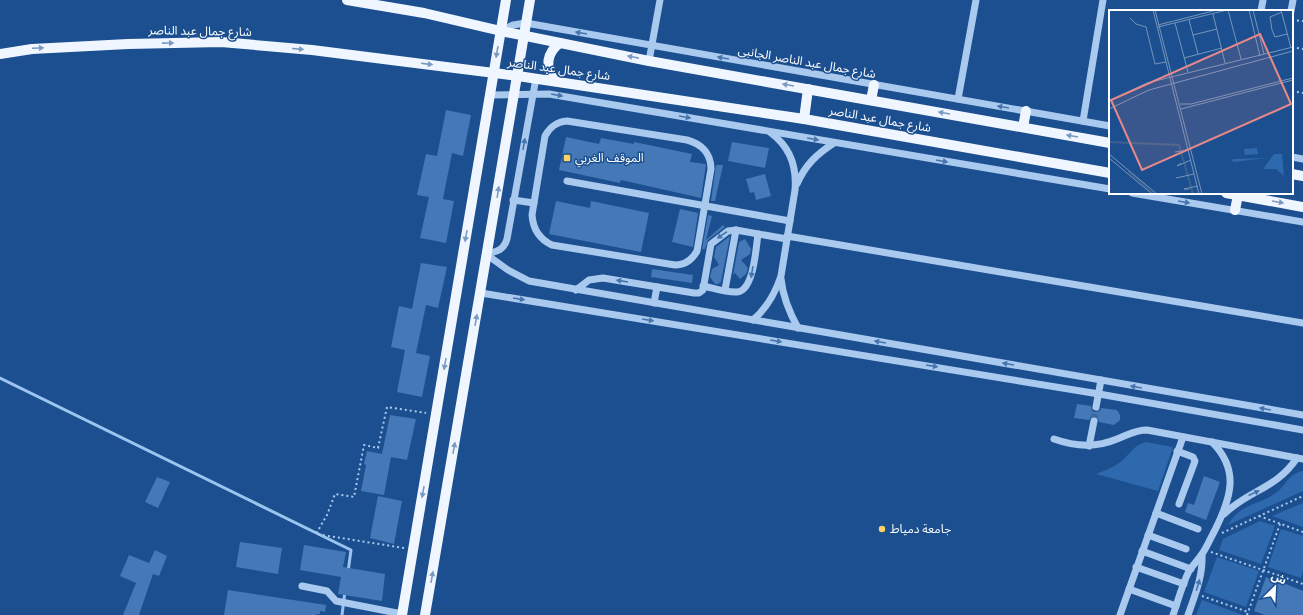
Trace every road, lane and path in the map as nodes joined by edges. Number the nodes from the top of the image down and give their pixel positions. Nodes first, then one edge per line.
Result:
1 (347, 0) edge
2 (506, 0) edge
3 (530, 0) edge
4 (660, 0) edge
5 (976, 0) edge
6 (1103, 0) edge
7 (1263, 0) edge
8 (1293, 0) edge
9 (1261, 10) edge
10 (1291, 10) edge
11 (1293, 20) edge
12 (1303, 21) edge
13 (526, 23) junction
14 (500, 31) junction
15 (524, 35) junction
16 (560, 43) junction
17 (652, 46) junction
18 (1293, 47) edge
19 (1303, 49) edge
20 (0, 54) edge
21 (650, 61) junction
22 (493, 72) junction
23 (518, 76) junction
24 (536, 78) junction
25 (555, 81) junction
26 (874, 85) junction
27 (808, 89) junction
28 (1293, 91) edge
29 (1303, 93) edge
30 (514, 94) junction
31 (533, 94) junction
32 (490, 95) junction
33 (958, 99) junction
34 (871, 100) junction
35 (1026, 111) junction
36 (804, 119) junction
37 (1083, 121) junction
38 (1109, 126) edge
39 (1023, 127) junction
40 (769, 131) junction
41 (834, 143) junction
42 (1109, 143) edge
43 (1293, 157) edge
44 (1303, 159) edge
45 (1109, 172) edge
46 (1293, 174) edge
47 (1303, 176) edge
48 (567, 181) dead end
49 (1109, 189) edge
50 (795, 190) junction
51 (1138, 194) edge
52 (1232, 194) edge
53 (1238, 195) junction
54 (514, 200) junction
55 (534, 203) junction
56 (705, 206) junction
57 (1303, 206) edge
58 (1235, 210) junction
59 (790, 221) junction
60 (1303, 222) edge
61 (736, 230) junction
62 (758, 234) junction
63 (787, 237) junction
64 (487, 254) junction
65 (781, 276) junction
66 (703, 286) junction
67 (657, 287) junction
68 (576, 290) junction
69 (725, 290) junction
70 (481, 293) junction
71 (654, 303) junction
72 (753, 320) junction
73 (1303, 323) edge
74 (798, 328) junction
75 (1101, 380) junction
76 (1099, 394) junction
77 (1096, 407) tunnel mouth
78 (436, 415) junction
79 (1303, 415) edge
80 (1094, 421) tunnel mouth
81 (1303, 430) edge
82 (1182, 437) junction
83 (1054, 439) dead end
84 (1212, 442) junction
85 (1089, 446) junction
86 (1177, 451) junction
87 (1300, 458) edge
88 (1303, 496) edge
89 (1179, 504) dead end
90 (1156, 513) junction
91 (1222, 515) junction
92 (1258, 516) junction
93 (1280, 524) junction
94 (1198, 529) dead end
95 (1303, 532) edge
96 (1148, 535) junction
97 (1210, 538) junction
98 (1186, 549) dead end
99 (413, 550) junction
100 (1142, 551) junction
101 (1203, 552) junction
102 (1136, 567) junction
103 (1190, 569) junction
104 (1263, 570) junction
105 (1303, 583) edge
106 (1184, 584) junction
107 (302, 586) dead end
108 (1129, 589) junction
109 (1195, 594) junction
110 (1176, 606) junction
111 (402, 614) edge
112 (1247, 614) edge
113 (425, 615) edge
114 (1120, 615) edge
115 (1173, 615) edge
116 (1188, 615) edge

1 - 14 main road, شارع جمال عبد الناصر
2 - 14 main road
3 - 13 main road
4 - 17 street
5 - 33 street
6 - 37 street
7 - 9 street
8 - 10 street
11 - 12 path
13 - 14 street, شارع جمال عبد الناصر الجانبى
13 - 15 main road
17 -> 13 street, شارع جمال عبد الناصر الجانبى
14 - 15 main road, شارع جمال عبد الناصر
14 -> 22 main road
15 - 16 main road, شارع جمال عبد الناصر
15 - 23 main road
21 -> 16 main road, شارع جمال عبد الناصر
16 - 25 main road
17 - 21 street
26 -> 17 street, شارع جمال عبد الناصر الجانبى
18 - 19 path
20 -> 22 main road, شارع جمال عبد الناصر
27 -> 21 main road, شارع جمال عبد الناصر
22 - 23 main road, شارع جمال عبد الناصر
22 - 32 main road
23 - 24 main road, شارع جمال عبد الناصر
23 - 30 main road
24 - 25 main road, شارع جمال عبد الناصر
24 - 31 street
25 - 36 main road, شارع جمال عبد الناصر
26 - 33 street, شارع جمال عبد الناصر الجانبى
26 - 34 main road
27 - 34 main road, شارع جمال عبد الناصر
27 - 36 main road
28 - 29 path
30 - 31 street
30 - 32 street
64 -> 30 main road
31 -> 40 street
54 -> 31 street
32 -> 78 main road
35 -> 33 street, شارع جمال عبد الناصر الجانبى
39 -> 34 main road, شارع جمال عبد الناصر
35 - 37 street, شارع جمال عبد الناصر الجانبى
35 - 39 main road
36 - 45 main road, شارع جمال عبد الناصر
37 - 38 street, شارع جمال عبد الناصر الجانبى
42 -> 39 main road, شارع جمال عبد الناصر
40 -> 41 street
40 - 50 street
41 -> 49 street
41 - 50 street
43 - 44 street
46 - 47 main road
48 - 56 street
50 - 59 street
51 -> 58 street
52 - 53 main road
53 -> 57 main road
53 - 58 main road
54 - 55 street
54 - 64 street
55 - 56 street
55 - 56 street
56 - 59 street
58 - 60 street
59 - 63 street
61 - 62 street
61 -> 66 street
61 - 69 street
62 - 63 street
62 -> 69 street
63 - 65 street
63 - 73 street
64 - 68 street
64 - 70 main road
65 - 72 street
65 - 74 street
66 - 67 street
66 - 69 street
67 -> 68 street
67 - 71 street
68 - 71 street
70 -> 76 street
113 -> 70 main road
71 - 72 street
72 - 74 street
75 -> 74 street
75 - 76 street
79 -> 75 street
76 - 77 street
76 - 81 street
78 -> 99 main road
78 - 99 path
80 - 85 street
82 - 84 street
82 - 85 street
82 - 86 street
83 - 85 street
84 - 87 street
84 - 91 street
86 - 89 street
86 - 90 street
91 -> 87 street
88 - 92 path
90 - 94 street
90 - 96 street
91 - 97 street
92 - 93 path
92 - 97 path
93 - 95 path
93 - 104 path
96 - 98 street
96 - 100 street
97 - 101 street
99 - 111 main road
100 - 102 street
100 - 103 street
101 - 103 street
101 - 104 path
109 -> 101 street
102 - 106 street
102 - 108 street
103 - 106 street
104 - 105 path
104 - 112 path
106 - 110 street
107 - 111 street
108 - 110 street
108 - 114 street
109 - 112 path
109 - 116 street
110 - 115 street

